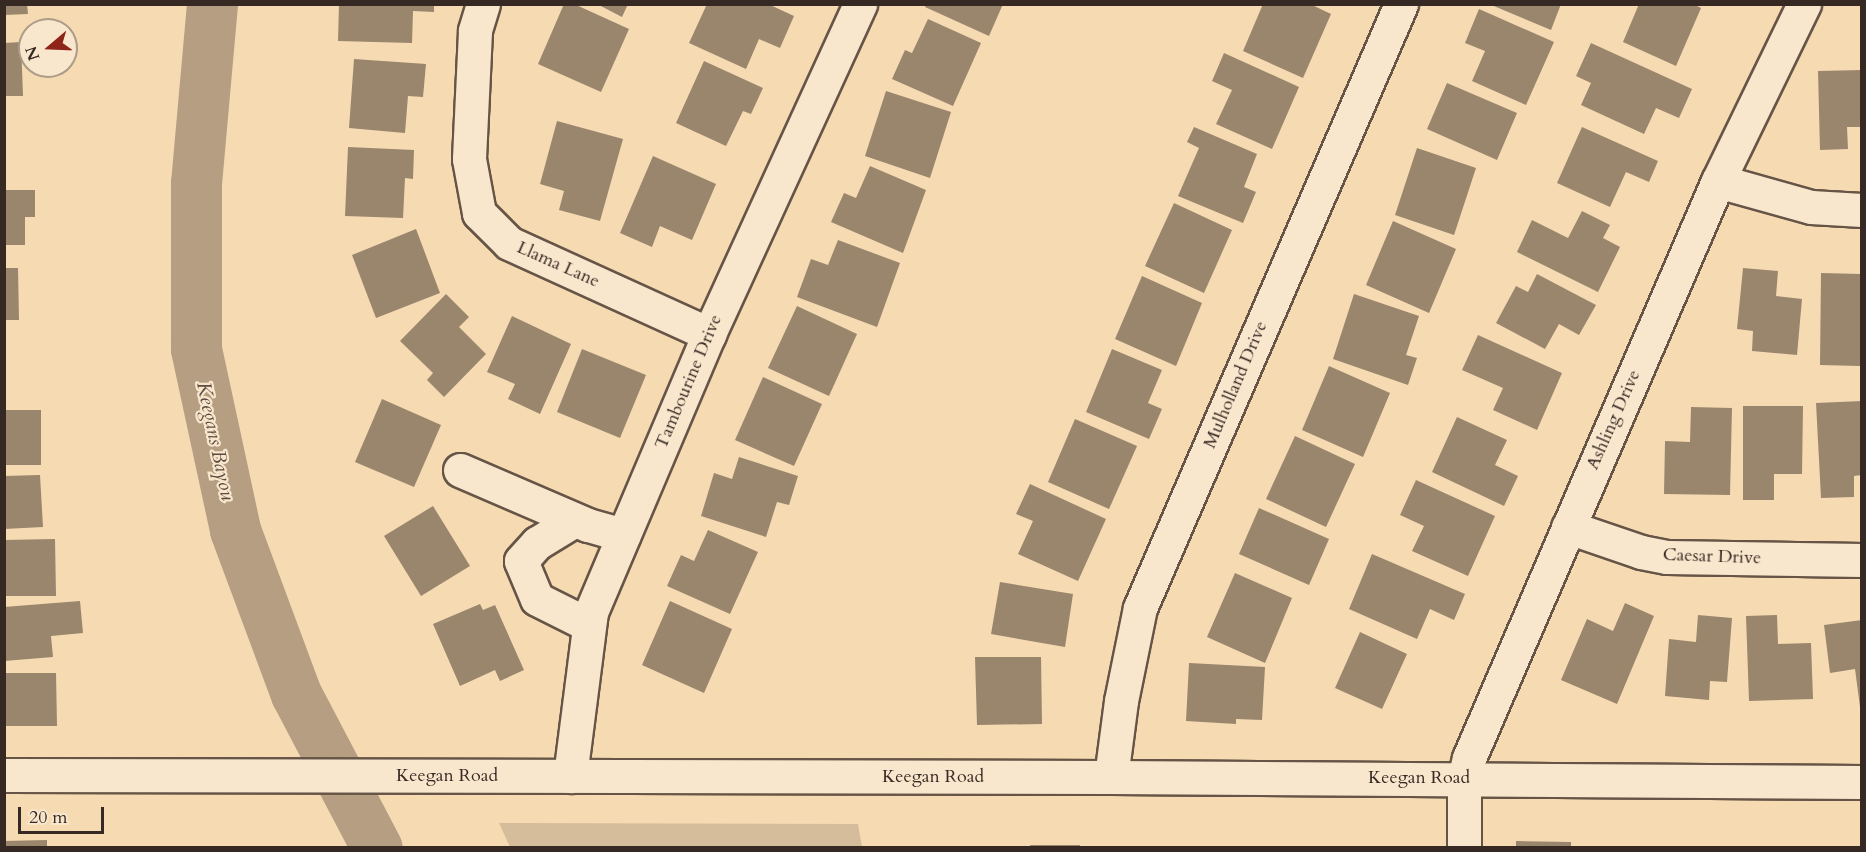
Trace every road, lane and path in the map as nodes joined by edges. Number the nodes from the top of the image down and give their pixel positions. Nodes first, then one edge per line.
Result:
1 (483, 4) edge
2 (860, 4) edge
3 (1401, 4) edge
4 (1804, 4) edge
5 (1718, 181) junction
6 (1862, 210) edge
7 (709, 334) junction
8 (460, 470) dead end
9 (575, 520) junction
10 (1568, 527) junction
11 (624, 535) junction
12 (1862, 560) edge
13 (590, 625) junction
14 (4, 775) edge
15 (570, 776) junction
16 (1112, 777) junction
17 (1464, 778) junction
18 (1862, 782) edge
19 (1464, 848) edge

1 - 7 street, Llama Lane
2 - 7 street, Tambourine Drive
3 - 16 street, Mulholland Drive
4 - 5 street, Ashling Drive
5 - 6 street
5 - 10 street, Ashling Drive
7 - 11 street, Tambourine Drive
8 - 9 street
9 - 11 street
9 - 13 street
10 - 12 street, Caesar Drive
10 - 17 street, Ashling Drive
11 - 13 street, Tambourine Drive
13 - 15 street, Tambourine Drive
14 - 15 street, Keegan Road
15 - 16 street, Keegan Road
16 - 17 street, Keegan Road
17 - 18 street, Keegan Road
17 - 19 street, Ashling Drive

